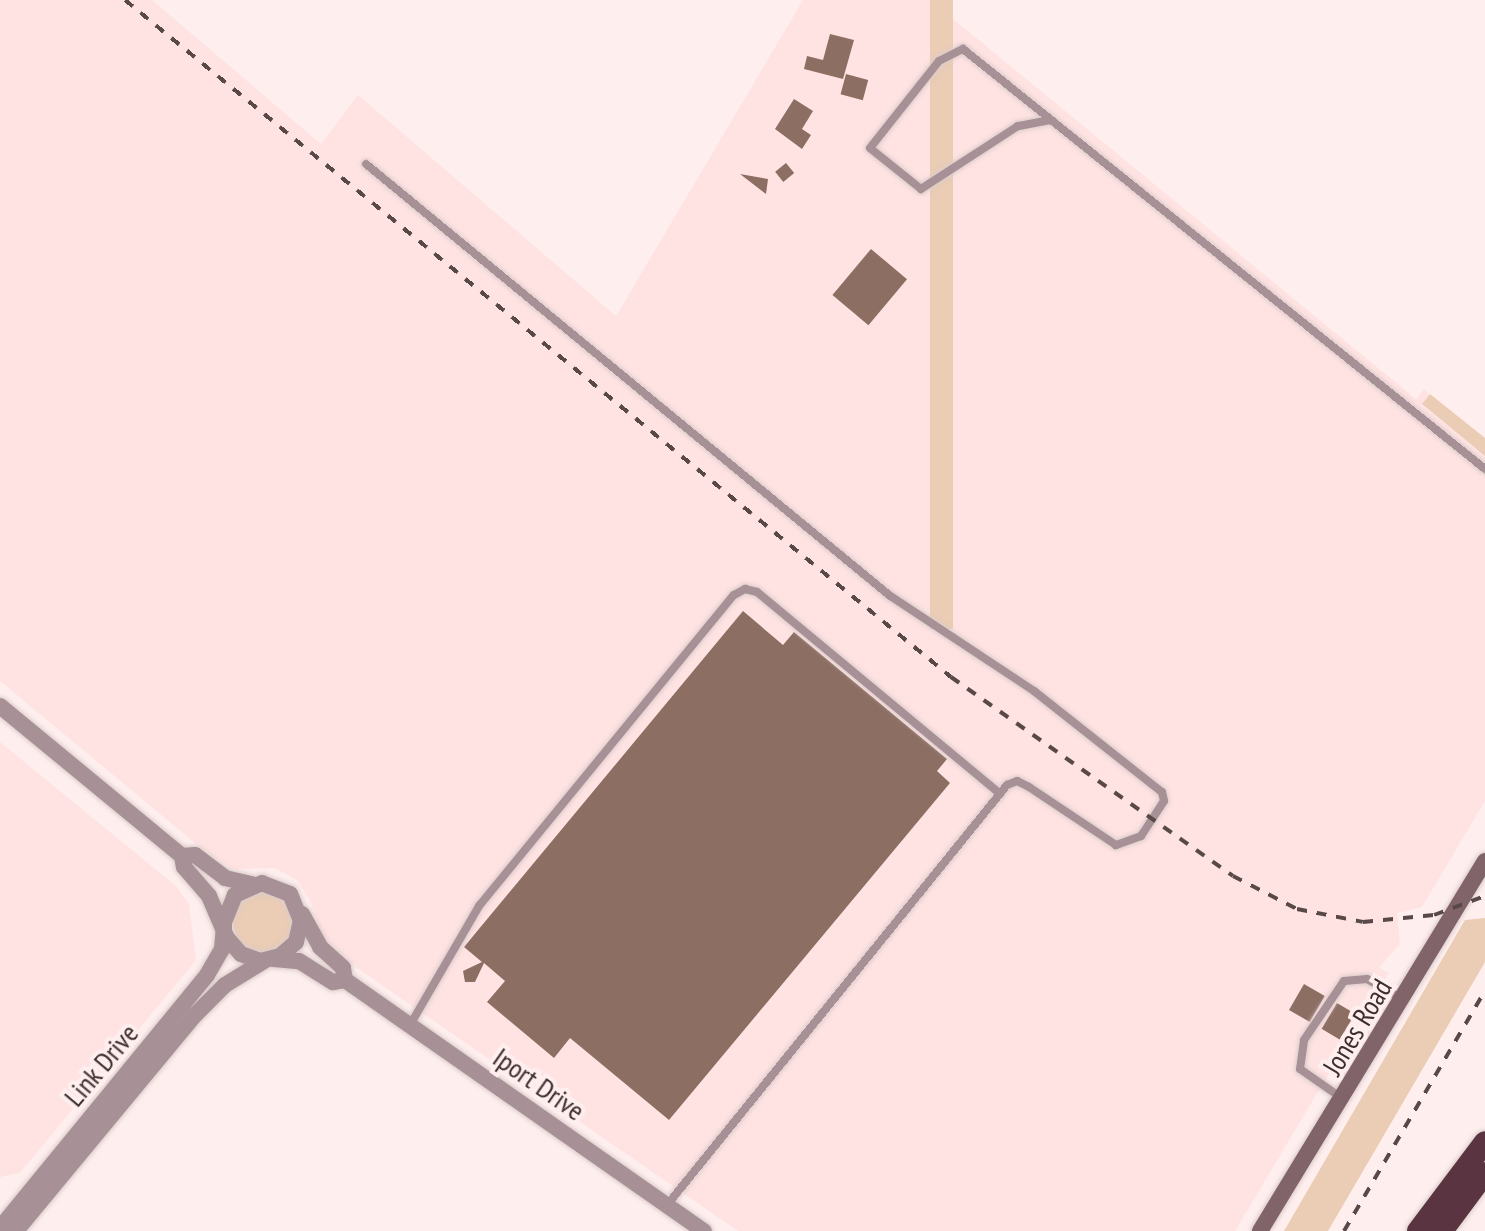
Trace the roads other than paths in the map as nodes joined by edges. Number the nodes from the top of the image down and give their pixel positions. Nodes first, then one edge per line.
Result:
1 (1050, 120) junction
2 (366, 164) dead end
3 (1485, 469) edge
4 (0, 706) edge
5 (1000, 794) junction
6 (182, 856) junction
7 (1485, 861) edge
8 (254, 884) junction
9 (299, 909) junction
10 (224, 924) junction
11 (268, 960) junction
12 (345, 980) junction
13 (1404, 1000) junction
14 (410, 1025) junction
15 (1343, 1099) junction
16 (1485, 1142) edge
17 (1485, 1173) edge
18 (667, 1205) junction
19 (9, 1223) edge
20 (1270, 1224) edge
21 (704, 1231) edge
22 (1260, 1231) edge
23 (1418, 1231) edge
24 (1442, 1231) edge

1 - 1 lane
1 - 3 lane
2 - 5 lane
4 - 6 street
5 - 14 lane
5 - 18 lane
6 - 8 street
6 - 10 street
7 - 13 main road, Jones Road
8 - 9 street
8 - 10 street
9 - 11 street
9 - 12 street, Iport Drive
10 - 11 street
10 - 19 street, Link Drive
11 - 12 street, Iport Drive
11 - 19 street, Link Drive
12 - 14 street, Iport Drive
13 - 15 main road, Jones Road
13 - 15 lane
14 - 18 street, Iport Drive
15 - 20 main road, Jones Road
16 - 23 highway
17 - 24 highway
18 - 21 street, Iport Drive
20 - 22 main road, Jones Road

